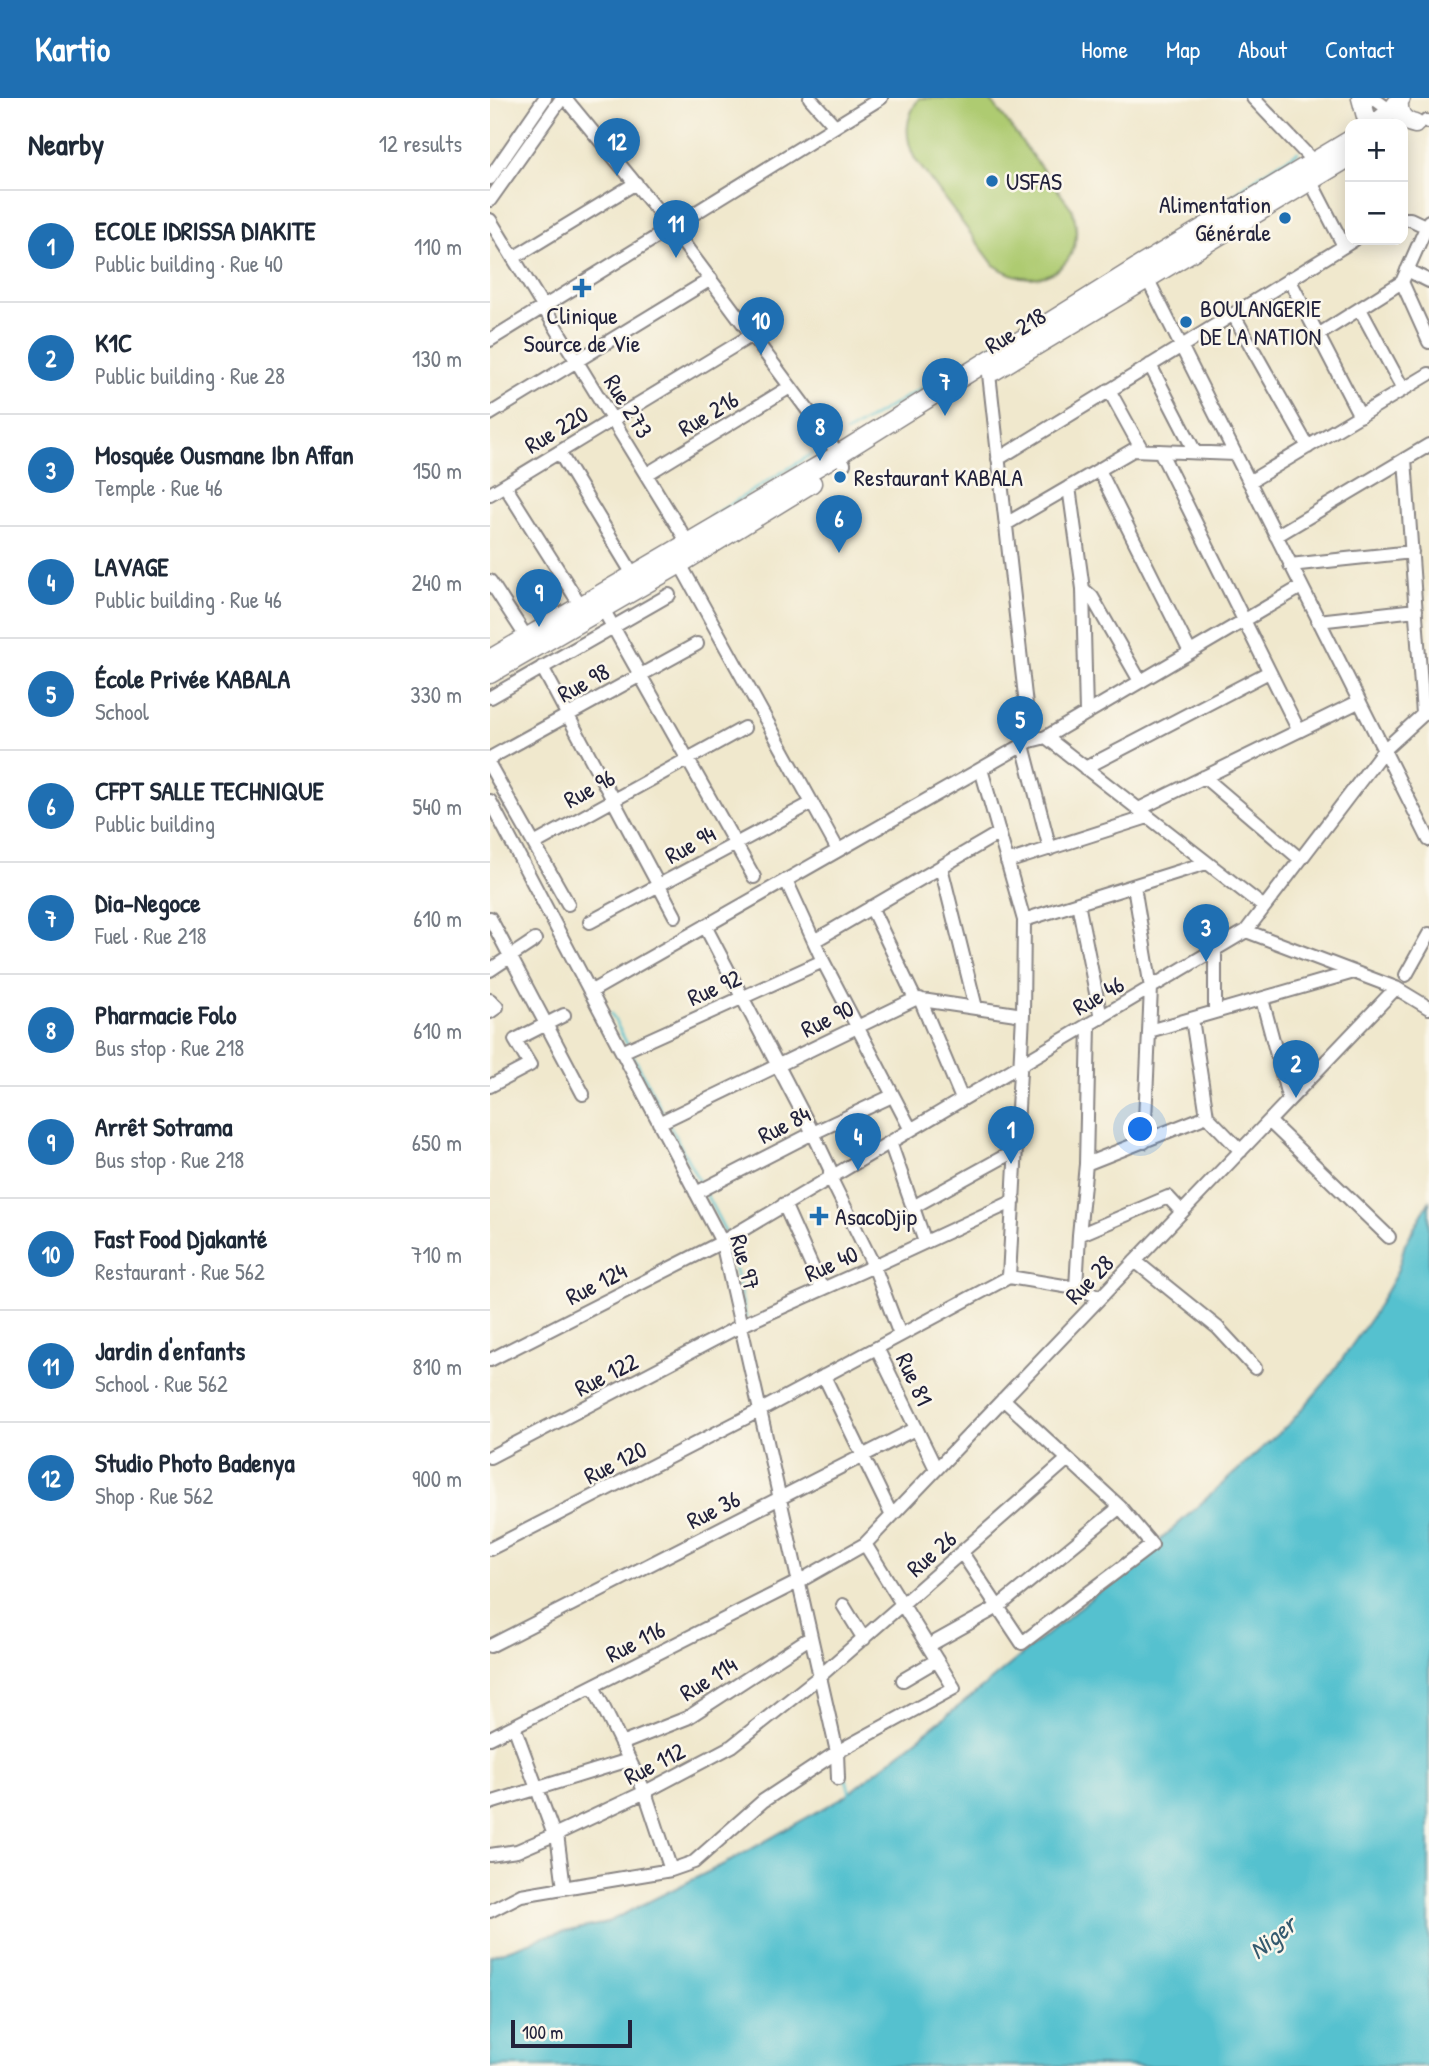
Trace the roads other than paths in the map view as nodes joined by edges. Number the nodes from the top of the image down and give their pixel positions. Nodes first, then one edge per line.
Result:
1 (545, 98) edge
2 (563, 98) edge
3 (810, 98) edge
4 (881, 98) edge
5 (1253, 98) edge
6 (1362, 98) edge
7 (1373, 98) edge
8 (1411, 116) edge
9 (1367, 119) edge
10 (835, 126) junction
11 (1345, 143) edge
12 (1345, 160) edge
13 (1313, 161) junction
14 (490, 178) edge
15 (1310, 180) junction
16 (636, 183) junction
17 (490, 200) edge
18 (1408, 219) edge
19 (490, 220) edge
20 (1428, 224) edge
21 (672, 228) junction
22 (1345, 237) edge
23 (1346, 245) edge
24 (513, 258) junction
25 (1144, 272) junction
26 (1404, 276) junction
27 (711, 279) junction
28 (1289, 279) junction
29 (1429, 281) edge
30 (544, 307) junction
31 (1360, 309) junction
32 (1233, 314) junction
33 (752, 334) junction
34 (1318, 334) junction
35 (490, 340) edge
36 (1429, 342) edge
37 (1181, 346) junction
38 (577, 361) junction
39 (1150, 365) junction
40 (989, 374) junction
41 (1429, 374) edge
42 (790, 387) junction
43 (1109, 390) junction
44 (1403, 390) junction
45 (490, 414) edge
46 (1360, 416) junction
47 (613, 419) junction
48 (1429, 445) edge
49 (1308, 447) junction
50 (1142, 450) junction
51 (1160, 451) junction
52 (559, 452) junction
53 (1195, 452) junction
54 (1235, 454) junction
55 (842, 459) junction
56 (998, 459) junction
57 (1405, 459) junction
58 (1099, 470) junction
59 (647, 474) junction
60 (1249, 482) junction
61 (505, 486) junction
62 (1069, 487) junction
63 (490, 495) edge
64 (1006, 524) junction
65 (1276, 537) junction
66 (688, 543) junction
67 (1412, 552) junction
68 (680, 564) junction
69 (1290, 565) junction
70 (634, 576) junction
71 (490, 581) edge
72 (1301, 587) junction
73 (1083, 589) junction
74 (670, 595) dead end
75 (582, 606) junction
76 (603, 609) junction
77 (1416, 610) junction
78 (1243, 621) junction
79 (1318, 621) junction
80 (612, 626) junction
81 (527, 638) junction
82 (696, 644) dead end
83 (1190, 652) junction
84 (490, 659) edge
85 (542, 667) junction
86 (1269, 672) junction
87 (490, 674) edge
88 (640, 675) junction
89 (1140, 681) junction
90 (491, 696) edge
91 (1359, 702) junction
92 (1426, 711) edge
93 (1086, 713) junction
94 (567, 715) junction
95 (744, 728) dead end
96 (1299, 731) junction
97 (1045, 737) junction
98 (1027, 743) junction
99 (1383, 751) junction
100 (490, 758) edge
101 (687, 758) junction
102 (490, 766) edge
103 (1085, 768) junction
104 (981, 769) junction
105 (1204, 778) junction
106 (611, 800) junction
107 (812, 803) junction
108 (492, 808) edge
109 (1143, 813) junction
110 (999, 833) junction
111 (1429, 840) edge
112 (735, 843) junction
113 (534, 844) junction
114 (1050, 849) junction
115 (838, 850) junction
116 (1300, 859) junction
117 (1007, 862) junction
118 (1206, 863) junction
119 (941, 867) junction
120 (754, 877) dead end
121 (786, 880) junction
122 (659, 885) junction
123 (1134, 886) junction
124 (1078, 903) junction
125 (568, 904) dead end
126 (872, 907) junction
127 (1264, 907) junction
128 (675, 916) dead end
129 (490, 918) edge
130 (1024, 920) junction
131 (590, 922) dead end
132 (705, 926) junction
133 (1246, 932) junction
134 (1429, 934) edge
135 (535, 940) dead end
136 (814, 941) junction
137 (1215, 950) junction
138 (511, 955) junction
139 (823, 961) junction
140 (490, 970) edge
141 (1354, 972) junction
142 (1406, 975) dead end
143 (1151, 988) junction
144 (1396, 988) junction
145 (590, 992) junction
146 (742, 997) junction
147 (918, 999) junction
148 (1262, 999) junction
149 (490, 1000) edge
150 (976, 1008) junction
151 (1429, 1008) edge
152 (490, 1012) edge
153 (1215, 1012) junction
154 (1023, 1014) junction
155 (564, 1015) dead end
156 (1101, 1018) junction
157 (1192, 1018) junction
158 (545, 1024) junction
159 (1089, 1024) junction
160 (857, 1027) junction
161 (1149, 1031) junction
162 (627, 1049) junction
163 (1021, 1063) junction
164 (779, 1064) junction
165 (490, 1086) edge
166 (583, 1094) dead end
167 (892, 1096) junction
168 (962, 1099) junction
169 (1289, 1100) junction
170 (1207, 1116) junction
171 (664, 1120) junction
172 (1269, 1121) junction
173 (911, 1130) junction
174 (813, 1133) junction
175 (890, 1142) junction
176 (1144, 1142) junction
177 (1016, 1150) junction
178 (1241, 1151) junction
179 (1086, 1164) junction
180 (830, 1177) junction
181 (702, 1190) junction
182 (1014, 1200) junction
183 (784, 1204) junction
184 (913, 1207) junction
185 (1182, 1212) junction
186 (1079, 1235) junction
187 (1389, 1237) dead end
188 (722, 1242) junction
189 (925, 1242) junction
190 (1135, 1261) junction
191 (874, 1266) junction
192 (1009, 1277) junction
193 (1076, 1288) junction
194 (822, 1289) junction
195 (1101, 1297) junction
196 (740, 1326) junction
197 (900, 1335) junction
198 (877, 1348) junction
199 (490, 1360) edge
200 (1255, 1368) dead end
201 (824, 1376) junction
202 (1003, 1399) junction
203 (764, 1408) junction
204 (915, 1429) junction
205 (862, 1456) junction
206 (490, 1457) edge
207 (1068, 1459) junction
208 (936, 1469) junction
209 (779, 1499) junction
210 (1120, 1507) junction
211 (892, 1516) junction
212 (864, 1544) junction
213 (490, 1549) edge
214 (962, 1553) junction
215 (798, 1581) junction
216 (843, 1605) dead end
217 (902, 1605) junction
218 (998, 1607) junction
219 (811, 1637) junction
220 (863, 1639) junction
221 (490, 1646) edge
222 (928, 1646) junction
223 (937, 1660) junction
224 (820, 1676) junction
225 (903, 1679) dead end
226 (593, 1686) junction
227 (514, 1726) junction
228 (490, 1738) edge
229 (621, 1744) junction
230 (837, 1752) junction
231 (629, 1760) junction
232 (838, 1779) dead end
233 (537, 1788) junction
234 (645, 1792) junction
235 (490, 1803) edge
236 (556, 1835) junction
237 (490, 1855) edge
238 (671, 1870) junction
239 (564, 1888) junction
240 (490, 1911) edge

1 - 14 street
2 - 16 street
2 - 17 street
3 - 10 street
4 - 10 street
5 - 13 street
6 - 9 highway
7 - 8 street
10 - 21 street
11 - 13 highway
12 - 15 highway, Rue 218
13 - 25 highway
15 - 22 street
15 - 25 highway, Rue 218
16 - 21 street
16 - 24 street
18 - 20 street
19 - 24 street, Rue 273
20 - 26 street
21 - 27 street
21 - 30 street
23 - 28 street
24 - 30 street, Rue 273
25 - 37 street
25 - 40 highway, Rue 218
25 - 55 highway, Rue 218
26 - 29 street
26 - 31 street
26 - 36 street
27 - 33 street
27 - 38 street
28 - 32 street
28 - 34 street
30 - 35 street
30 - 38 street, Rue 273
31 - 34 street
31 - 44 street
32 - 37 street
32 - 49 street
33 - 42 street
33 - 47 street, Rue 220
34 - 46 street
37 - 39 street
37 - 54 street
38 - 45 street
38 - 47 street, Rue 273
39 - 43 street
39 - 53 street
40 - 55 highway, Rue 218
40 - 56 street
41 - 44 street
42 - 55 street
42 - 59 street, Rue 216
43 - 50 street
43 - 56 street
44 - 46 street
46 - 49 street
47 - 52 street, Rue 220
47 - 59 street, Rue 273
48 - 57 street
49 - 60 street
50 - 51 street
50 - 58 street
51 - 53 street
51 - 78 street
52 - 61 street, Rue 220
52 - 70 street
53 - 54 street
54 - 60 street
55 - 66 highway, Rue 218
55 - 68 highway, Rue 218
56 - 64 street
57 - 65 street
57 - 67 street
58 - 62 street
58 - 83 street
59 - 66 street, Rue 273
60 - 65 street
61 - 63 street, Rue 220
61 - 75 street
62 - 64 street
62 - 73 street
64 - 98 street
65 - 69 street
66 - 70 highway, Rue 218
67 - 69 street
67 - 77 street
68 - 76 highway, Rue 218
68 - 107 street
69 - 72 street
70 - 75 highway, Rue 218
71 - 81 street
72 - 78 street
72 - 79 street
73 - 89 street
73 - 93 street
74 - 80 street
75 - 81 highway, Rue 218
76 - 80 street
76 - 87 highway, Rue 218
77 - 79 street
77 - 92 street
78 - 83 street
78 - 86 street
79 - 91 street
80 - 85 street
80 - 88 street
81 - 84 highway, Rue 218
82 - 88 street, Rue 98
83 - 89 street
85 - 90 street
85 - 94 street
86 - 96 street
86 - 103 street
88 - 94 street, Rue 98
88 - 101 street
89 - 93 street
91 - 96 street
91 - 99 street
92 - 99 street, Rue 46
93 - 97 street
94 - 100 street, Rue 98
94 - 106 street
95 - 101 street, Rue 96
96 - 105 street
97 - 98 street
97 - 103 street
98 - 104 street
98 - 114 street
99 - 111 street
99 - 116 street, Rue 46
101 - 106 street, Rue 96
101 - 112 street
102 - 113 street
103 - 109 street
104 - 110 street
104 - 115 street
105 - 109 street
105 - 116 street
106 - 113 street, Rue 96
106 - 122 street
107 - 112 street, Rue 94
107 - 115 street
108 - 145 street, Rue 97
109 - 114 street
109 - 118 street
110 - 117 street
110 - 119 street
112 - 120 street
112 - 122 street, Rue 94
113 - 125 street
114 - 117 street
115 - 121 street
116 - 127 street, Rue 46
117 - 130 street
118 - 123 street
118 - 127 street
119 - 126 street
119 - 150 street
121 - 132 street
121 - 136 street
122 - 128 street
122 - 131 street, Rue 94
123 - 124 street
123 - 143 street
124 - 130 street
124 - 156 street
126 - 136 street
126 - 147 street
127 - 133 street, Rue 46
129 - 138 street
130 - 154 street
132 - 145 street
132 - 146 street
133 - 137 street, Rue 46
133 - 141 street
134 - 142 street
135 - 138 street
136 - 139 street
137 - 143 street, Rue 46
137 - 153 street
138 - 140 street
138 - 158 street
139 - 146 street, Rue 92
139 - 160 street
141 - 144 street
141 - 148 street
143 - 156 street, Rue 46
143 - 161 street
144 - 151 street
144 - 169 street, Rue 28
145 - 162 street, Rue 97
146 - 162 street, Rue 92
146 - 164 street
147 - 150 street
147 - 160 street, Rue 90
147 - 168 street
148 - 153 street
148 - 169 street
149 - 152 street
150 - 154 street
153 - 157 street
154 - 163 street
155 - 158 street
156 - 159 street, Rue 46
157 - 161 street
157 - 170 street
158 - 165 street
158 - 166 street
159 - 163 street, Rue 46
159 - 179 street
160 - 164 street, Rue 90
160 - 167 street
161 - 176 street
162 - 171 street, Rue 97
163 - 168 street, Rue 46
163 - 177 street
164 - 171 street, Rue 90
164 - 174 street
167 - 173 street
167 - 174 street, Rue 84
168 - 173 street, Rue 46
169 - 172 street, Rue 28
170 - 176 street
170 - 178 street
171 - 181 street, Rue 97
172 - 178 street, Rue 28
172 - 187 street
173 - 175 street, Rue 46
174 - 180 street
174 - 181 street, Rue 84
175 - 180 street, Rue 46
175 - 184 street
176 - 179 street
177 - 182 street
177 - 184 street
178 - 185 street, Rue 28
179 - 186 street
180 - 183 street, Rue 46
180 - 191 street
181 - 188 street, Rue 97
182 - 189 street, Rue 40
182 - 192 street
183 - 188 street, Rue 46
183 - 194 street
184 - 189 street
185 - 186 street
185 - 190 street, Rue 28
186 - 193 street
188 - 196 street, Rue 97
188 - 199 street, Rue 124
189 - 191 street, Rue 40
190 - 195 street, Rue 28
190 - 200 street
191 - 194 street, Rue 40
191 - 197 street
192 - 193 street
192 - 197 street, Rue 120
193 - 195 street
194 - 196 street, Rue 40
195 - 202 street, Rue 28
196 - 203 street, Rue 97
196 - 206 street, Rue 122
197 - 198 street, Rue 120
198 - 201 street, Rue 120
198 - 204 street, Rue 81
201 - 203 street, Rue 120
201 - 205 street
202 - 207 street
202 - 208 street, Rue 28
203 - 209 street, Rue 97
203 - 213 street, Rue 120
204 - 205 street, Rue 36
204 - 208 street
205 - 209 street, Rue 36
205 - 211 street
207 - 210 street
207 - 214 street, Rue 26
208 - 211 street, Rue 28
209 - 215 street, Rue 97
209 - 221 street, Rue 36
210 - 218 street
210 - 218 street
211 - 212 street, Rue 28
212 - 215 street, Rue 28
212 - 217 street
214 - 217 street, Rue 26
214 - 218 street
215 - 219 street, Rue 97
215 - 226 street, Rue 116
216 - 220 street
217 - 220 street, Rue 26
217 - 222 street
218 - 222 street
219 - 224 street, Rue 97
219 - 229 street, Rue 114
220 - 224 street, Rue 26
222 - 223 street
223 - 225 street
223 - 230 street
224 - 230 street, Rue 97
224 - 234 street, Rue 112
226 - 227 street, Rue 116
226 - 229 street
227 - 228 street, Rue 116
227 - 233 street
229 - 231 street
230 - 232 street, Rue 97
230 - 238 street
231 - 233 street
231 - 234 street
233 - 235 street
233 - 236 street
234 - 236 street, Rue 112
234 - 238 street
236 - 237 street, Rue 112
236 - 239 street
238 - 239 street
239 - 240 street

